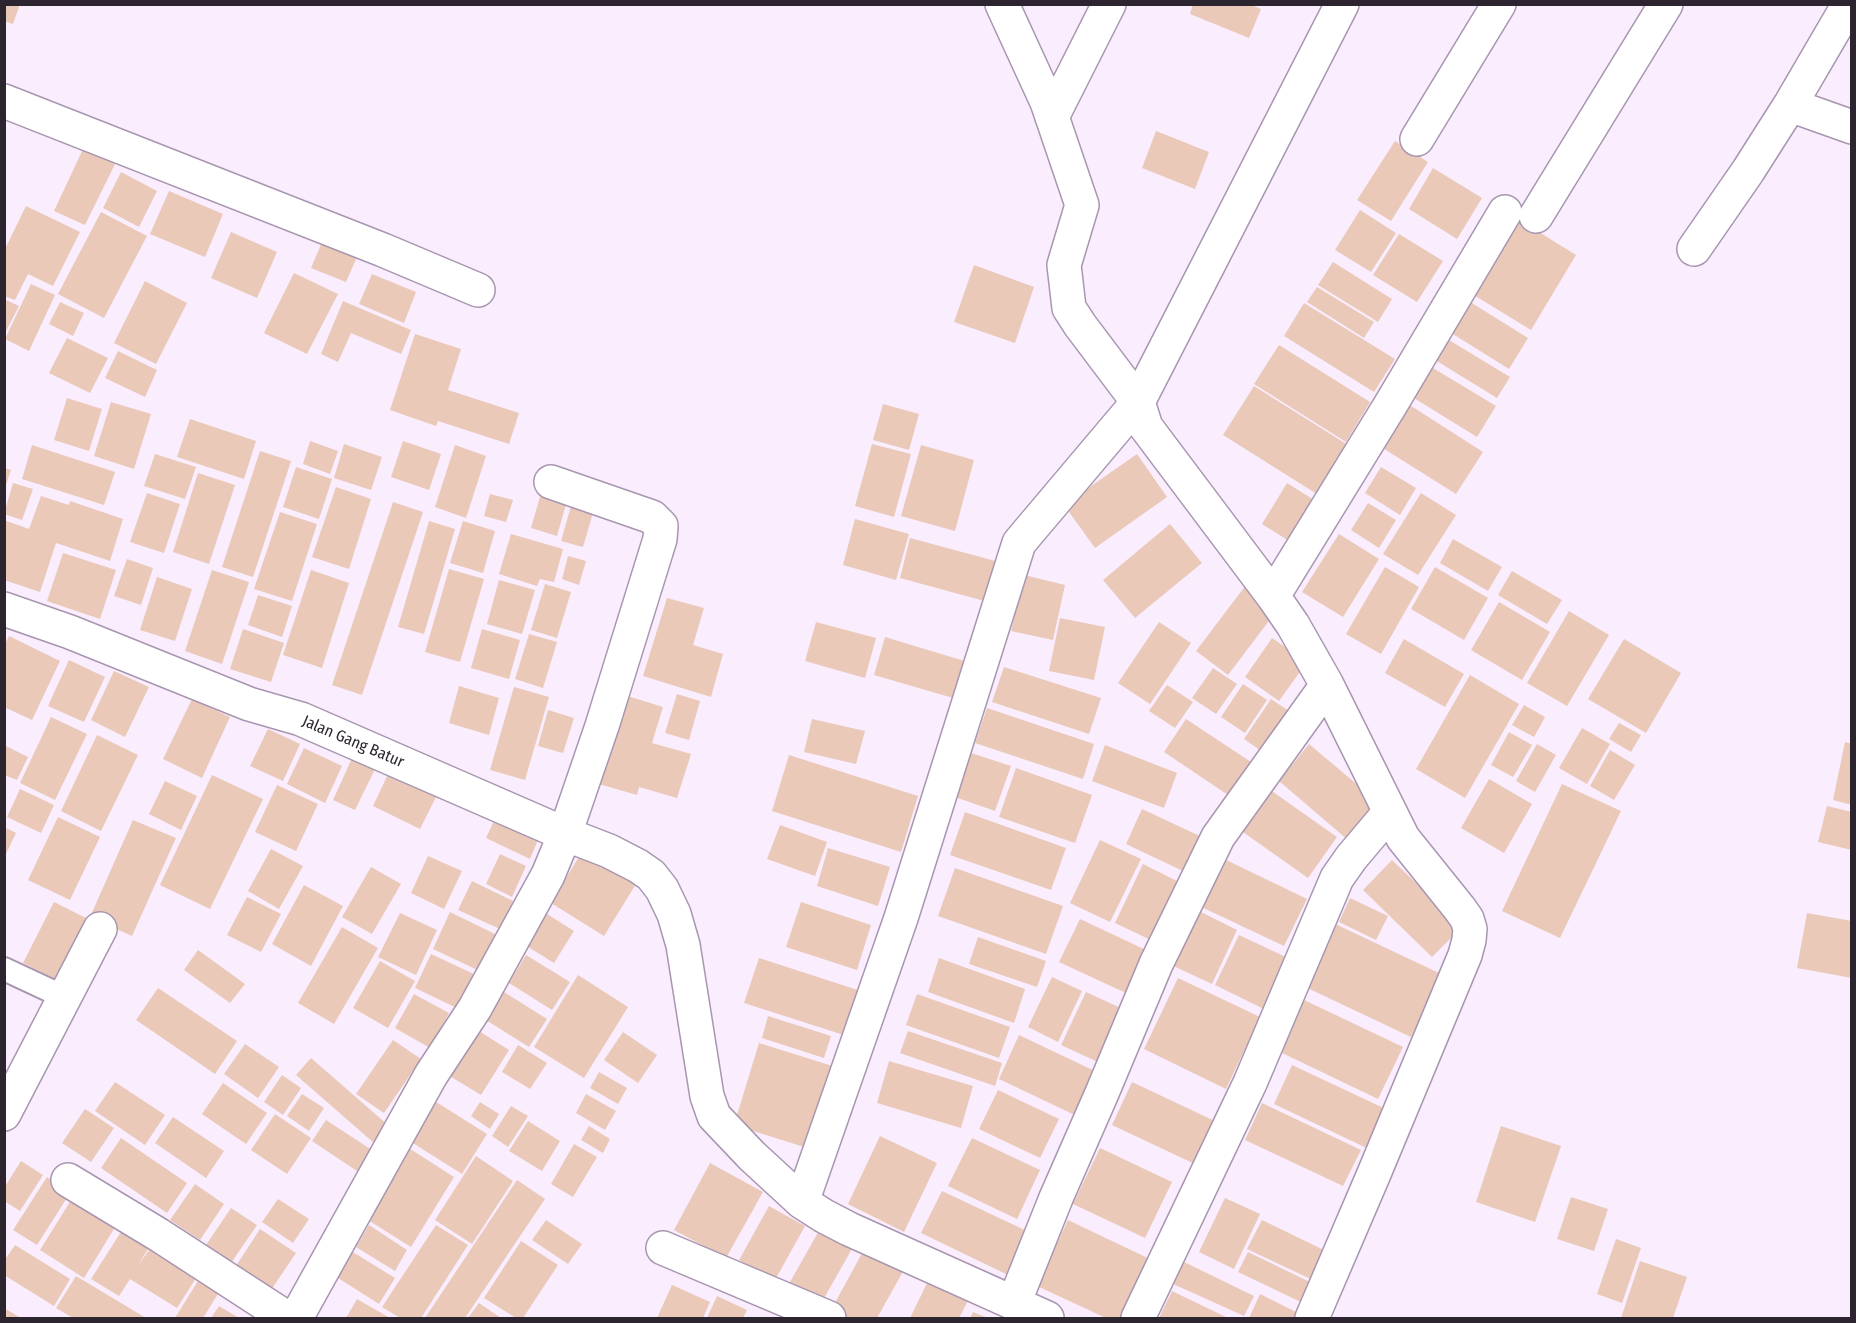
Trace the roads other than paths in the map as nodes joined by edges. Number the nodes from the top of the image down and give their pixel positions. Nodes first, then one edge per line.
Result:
1 (1002, 4) edge
2 (1109, 4) edge
3 (1342, 4) edge
4 (1499, 4) edge
5 (1666, 4) edge
6 (1849, 4) edge
7 (4, 100) edge
8 (1790, 105) junction
9 (1052, 117) junction
10 (1851, 127) edge
11 (1417, 139) dead end
12 (1504, 212) dead end
13 (1536, 216) dead end
14 (1694, 249) dead end
15 (478, 290) dead end
16 (1138, 402) junction
17 (551, 482) dead end
18 (1273, 596) junction
19 (4, 609) edge
20 (1327, 685) junction
21 (1389, 813) junction
22 (565, 834) junction
23 (100, 929) dead end
24 (4, 969) edge
25 (64, 997) junction
26 (4, 1114) edge
27 (68, 1180) dead end
28 (802, 1202) junction
29 (663, 1248) dead end
30 (1014, 1303) junction
31 (287, 1318) edge
32 (296, 1318) edge
33 (829, 1318) edge
34 (1047, 1318) edge
35 (1138, 1318) edge
36 (1312, 1318) edge

1 - 9 street
2 - 9 street
3 - 16 street
4 - 11 street
5 - 13 street
6 - 8 street
7 - 15 street
8 - 10 street
8 - 14 street
9 - 16 street
12 - 18 street
16 - 18 street
16 - 28 street
17 - 22 street
18 - 20 street
19 - 22 street, Jalan Gang Batur
20 - 21 street
20 - 30 street
21 - 35 street
21 - 36 street
22 - 28 street, Jalan Gang Batur
22 - 32 street
23 - 25 street
24 - 25 lane
25 - 26 street
27 - 31 street
28 - 30 street, Jalan Gang Batur
29 - 33 street
30 - 34 street, Jalan Gang Batur

